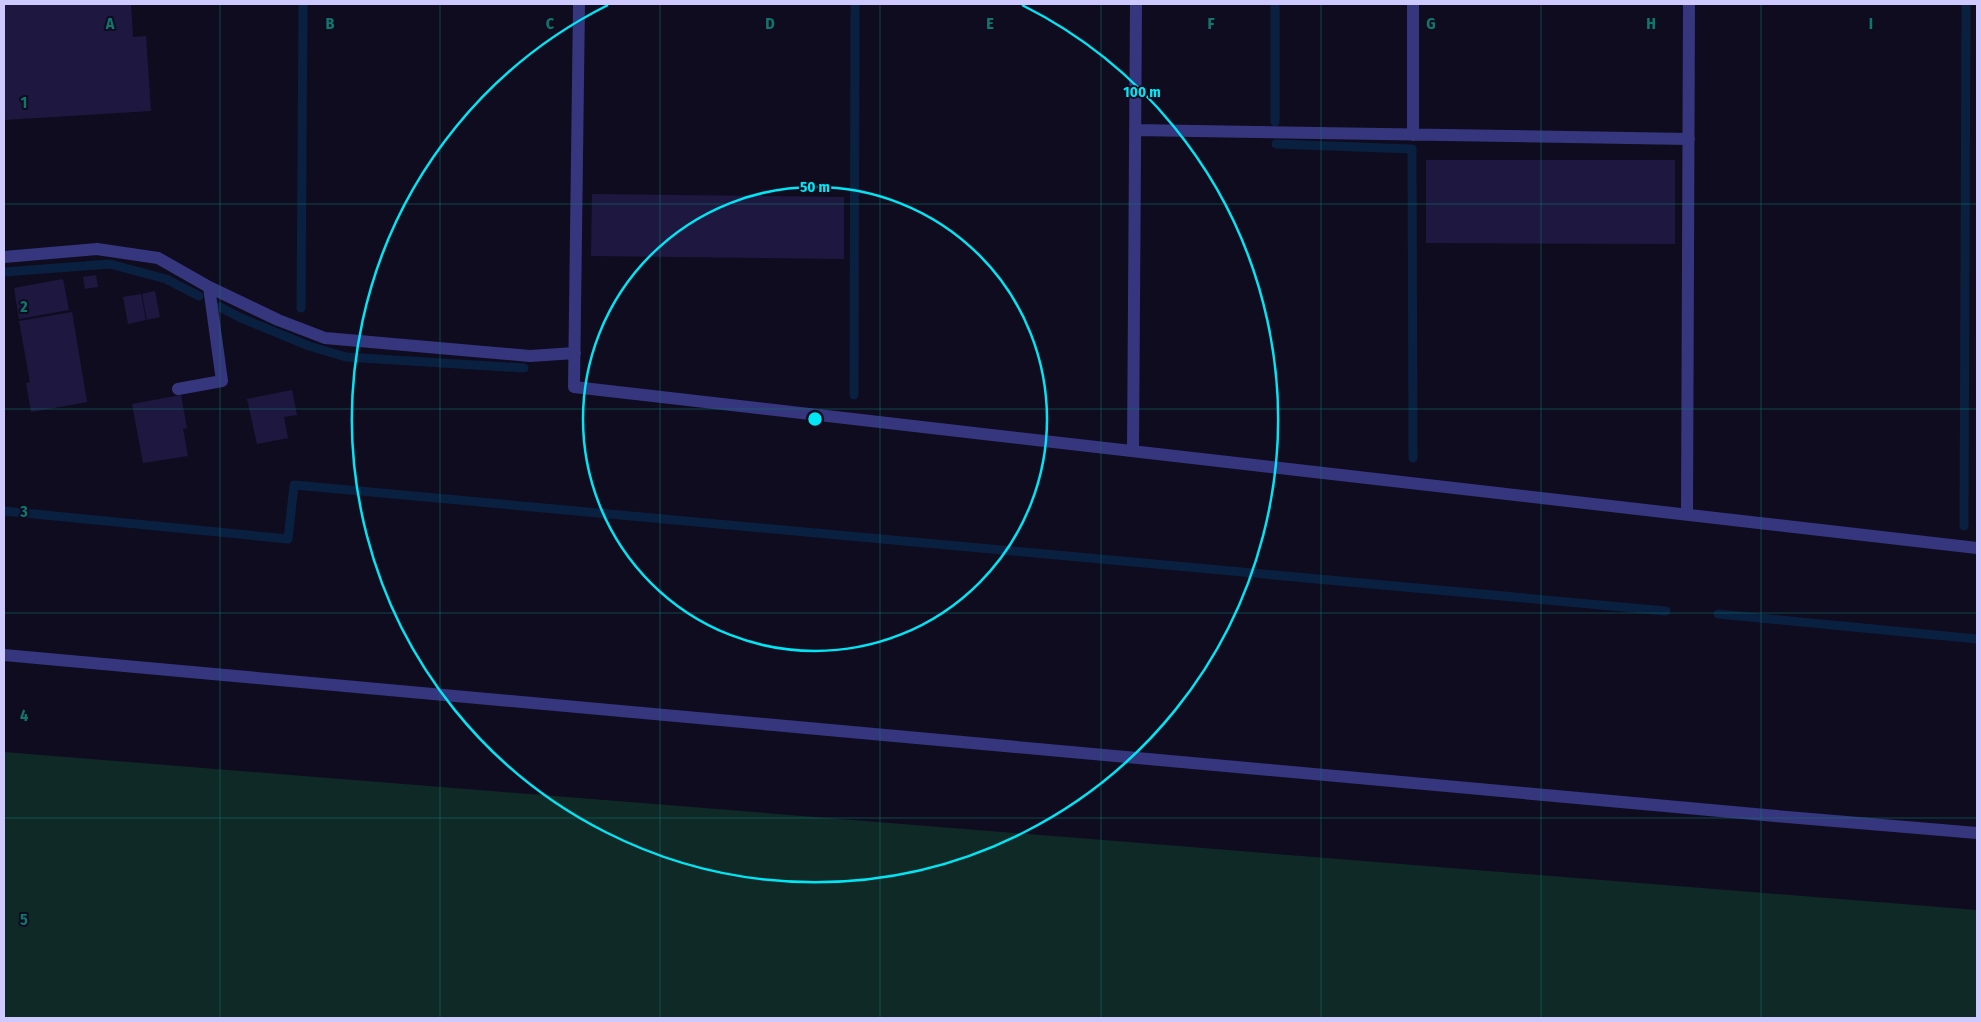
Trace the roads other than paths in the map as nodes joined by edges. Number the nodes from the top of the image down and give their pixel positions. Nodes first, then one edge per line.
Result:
1 (579, 4) edge
2 (1136, 4) edge
3 (1414, 4) edge
4 (1689, 4) edge
5 (1135, 130) junction
6 (1413, 135) junction
7 (1689, 139) junction
8 (4, 257) edge
9 (209, 287) junction
10 (575, 353) junction
11 (178, 389) dead end
12 (1133, 451) junction
13 (1687, 514) junction
14 (1977, 548) edge
15 (4, 656) edge
16 (1977, 833) edge

1 - 10 street
2 - 5 street
3 - 6 street
4 - 7 street
5 - 6 street
5 - 12 street
6 - 7 street
7 - 13 street
8 - 9 street
9 - 10 street
9 - 11 street
10 - 12 street
12 - 13 street
13 - 14 street
15 - 16 street

